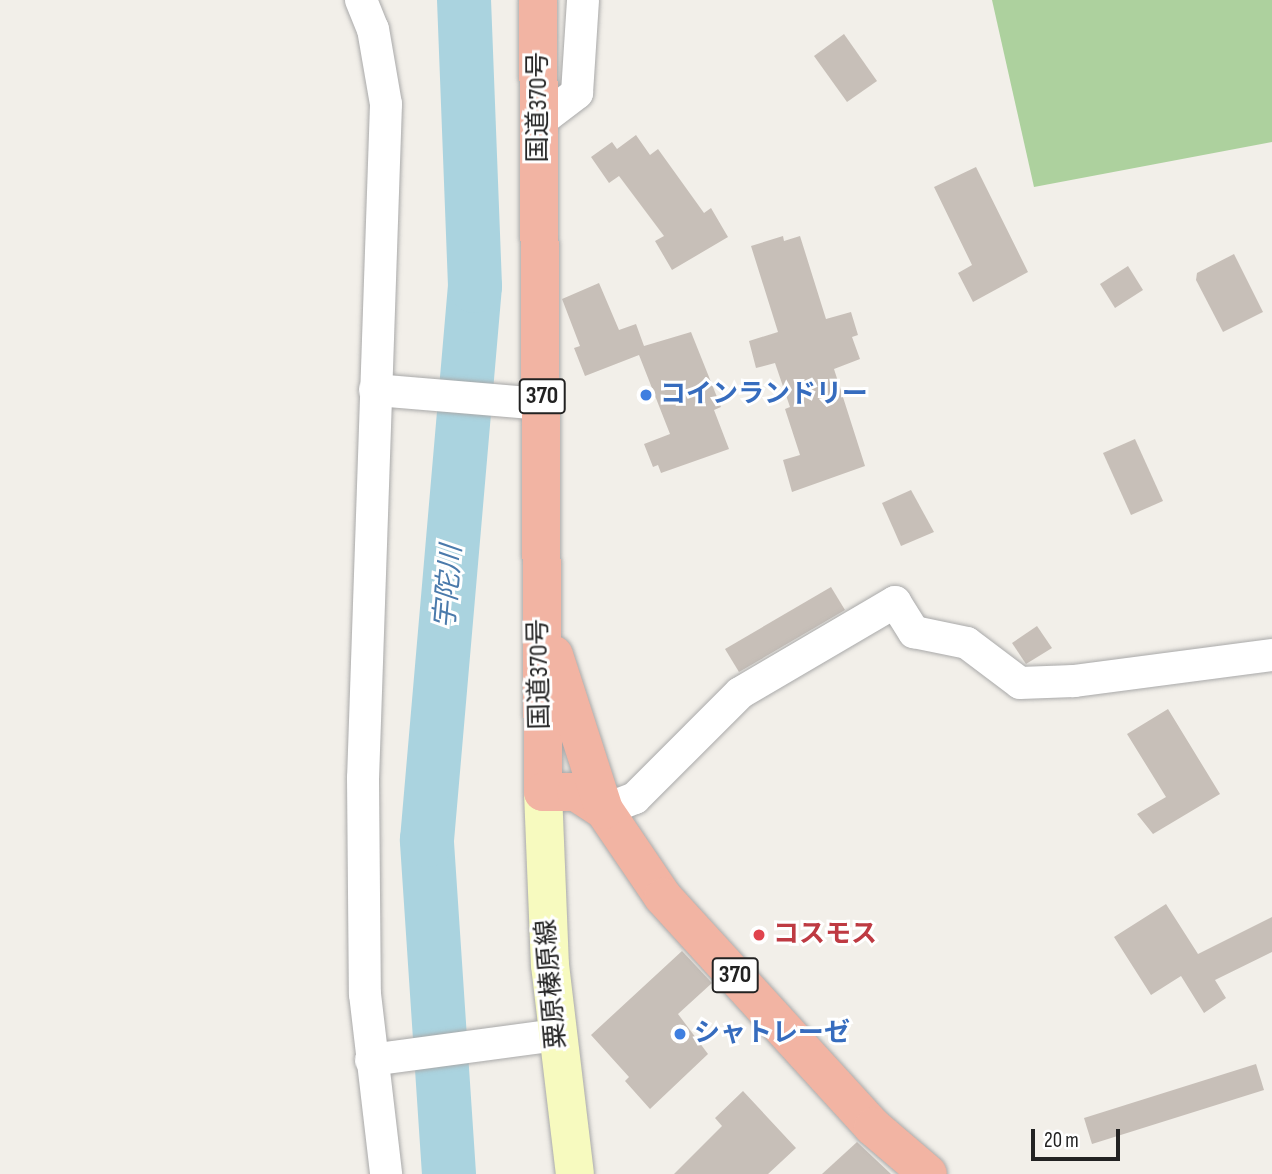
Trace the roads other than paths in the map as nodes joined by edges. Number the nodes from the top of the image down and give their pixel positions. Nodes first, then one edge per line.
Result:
1 (361, 0) edge
2 (538, 0) edge
3 (583, 0) edge
4 (539, 122) junction
5 (380, 391) junction
6 (531, 403) junction
7 (539, 588) junction
8 (1272, 655) edge
9 (543, 792) junction
10 (604, 810) junction
11 (556, 1035) junction
12 (376, 1060) junction
13 (386, 1174) edge
14 (575, 1174) edge
15 (928, 1174) edge

1 - 5 street
2 - 4 highway, 国道370号 / 370
3 - 4 street
4 - 6 highway, 国道370号 / 370
5 - 6 street
5 - 12 street
6 - 7 highway, 国道370号 / 370
7 - 9 highway, 国道370号 / 370
7 - 10 highway
8 - 10 street
9 - 10 highway, 370
9 - 11 main road, 粟原榛原線
10 - 15 highway, 370
11 - 12 street
11 - 14 main road, 粟原榛原線
12 - 13 street

